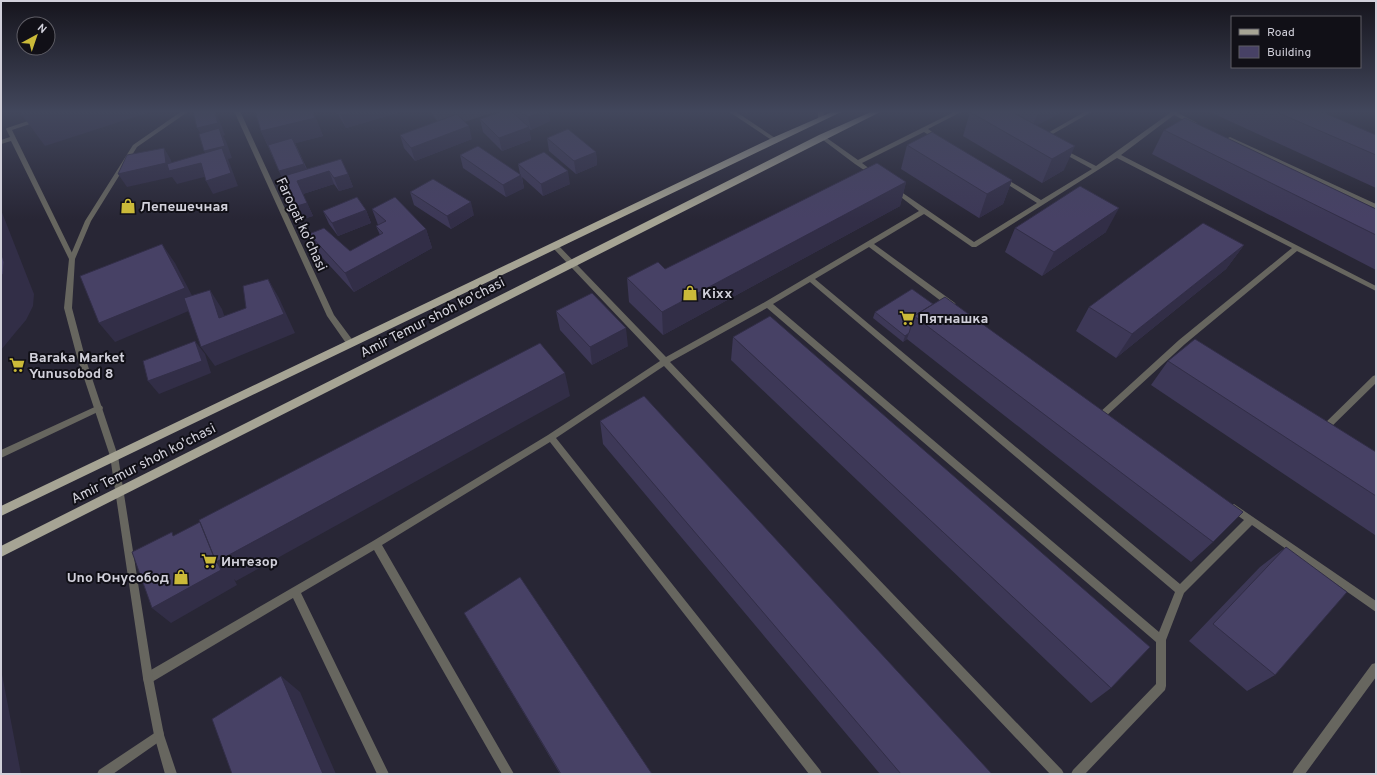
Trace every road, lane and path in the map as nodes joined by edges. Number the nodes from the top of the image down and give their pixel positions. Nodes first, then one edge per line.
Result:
1 (17, 147) edge
2 (134, 147) edge
3 (254, 147) edge
4 (760, 147) edge
5 (802, 147) edge
6 (836, 147) edge
7 (888, 147) edge
8 (1056, 147) edge
9 (1127, 147) edge
10 (1246, 147) edge
11 (1117, 155) junction
12 (857, 163) junction
13 (1096, 169) junction
14 (996, 174) edge
15 (1041, 203) junction
16 (1376, 207) edge
17 (924, 211) junction
18 (870, 244) junction
19 (555, 246) junction
20 (1297, 248) junction
21 (72, 259) junction
22 (572, 263) junction
23 (810, 280) junction
24 (1376, 289) edge
25 (768, 304) junction
26 (958, 309) edge
27 (351, 344) junction
28 (665, 361) junction
29 (1376, 378) edge
30 (99, 408) junction
31 (1102, 415) edge
32 (1321, 432) edge
33 (551, 437) junction
34 (1, 454) edge
35 (114, 456) junction
36 (119, 492) junction
37 (1225, 502) edge
38 (1, 511) edge
39 (1251, 520) junction
40 (376, 544) junction
41 (1, 552) edge
42 (295, 590) junction
43 (1180, 590) junction
44 (1376, 607) edge
45 (1161, 640) junction
46 (1376, 668) edge
47 (148, 678) junction
48 (159, 735) junction
49 (103, 774) edge
50 (171, 774) edge
51 (383, 774) edge
52 (508, 774) edge
53 (816, 774) edge
54 (1058, 774) edge
55 (1077, 774) edge
56 (1298, 774) edge

1 - 21 street
2 - 21 street
3 - 27 street, Farogat ko'chasi
4 - 19 main road, Amir Temur shoh ko'chasi
5 - 22 main road, Amir Temur shoh ko'chasi
6 - 12 street
7 - 12 street
8 - 13 street
9 - 11 street
10 - 16 street
11 - 13 street
11 - 20 street
12 - 17 street
13 - 15 street
14 - 15 street
15 - 17 street
17 - 18 street
18 - 23 street
18 - 26 street
19 - 22 street
19 - 27 main road, Amir Temur shoh ko'chasi
20 - 24 street
20 - 31 street
21 - 30 street
22 - 28 street
22 - 36 main road, Amir Temur shoh ko'chasi
23 - 25 street
23 - 43 street
25 - 28 street
25 - 45 street
27 - 35 main road, Amir Temur shoh ko'chasi
28 - 33 street
28 - 54 street
29 - 32 street
30 - 34 street
30 - 35 street
33 - 40 street
33 - 53 street
35 - 36 street
35 - 38 main road, Amir Temur shoh ko'chasi
36 - 41 main road, Amir Temur shoh ko'chasi
36 - 47 street
37 - 39 street
39 - 43 street
39 - 44 street
40 - 42 street
40 - 52 street
42 - 47 street
42 - 51 street
43 - 45 street
45 - 55 street
46 - 56 street
47 - 48 street
48 - 49 street
48 - 50 street

